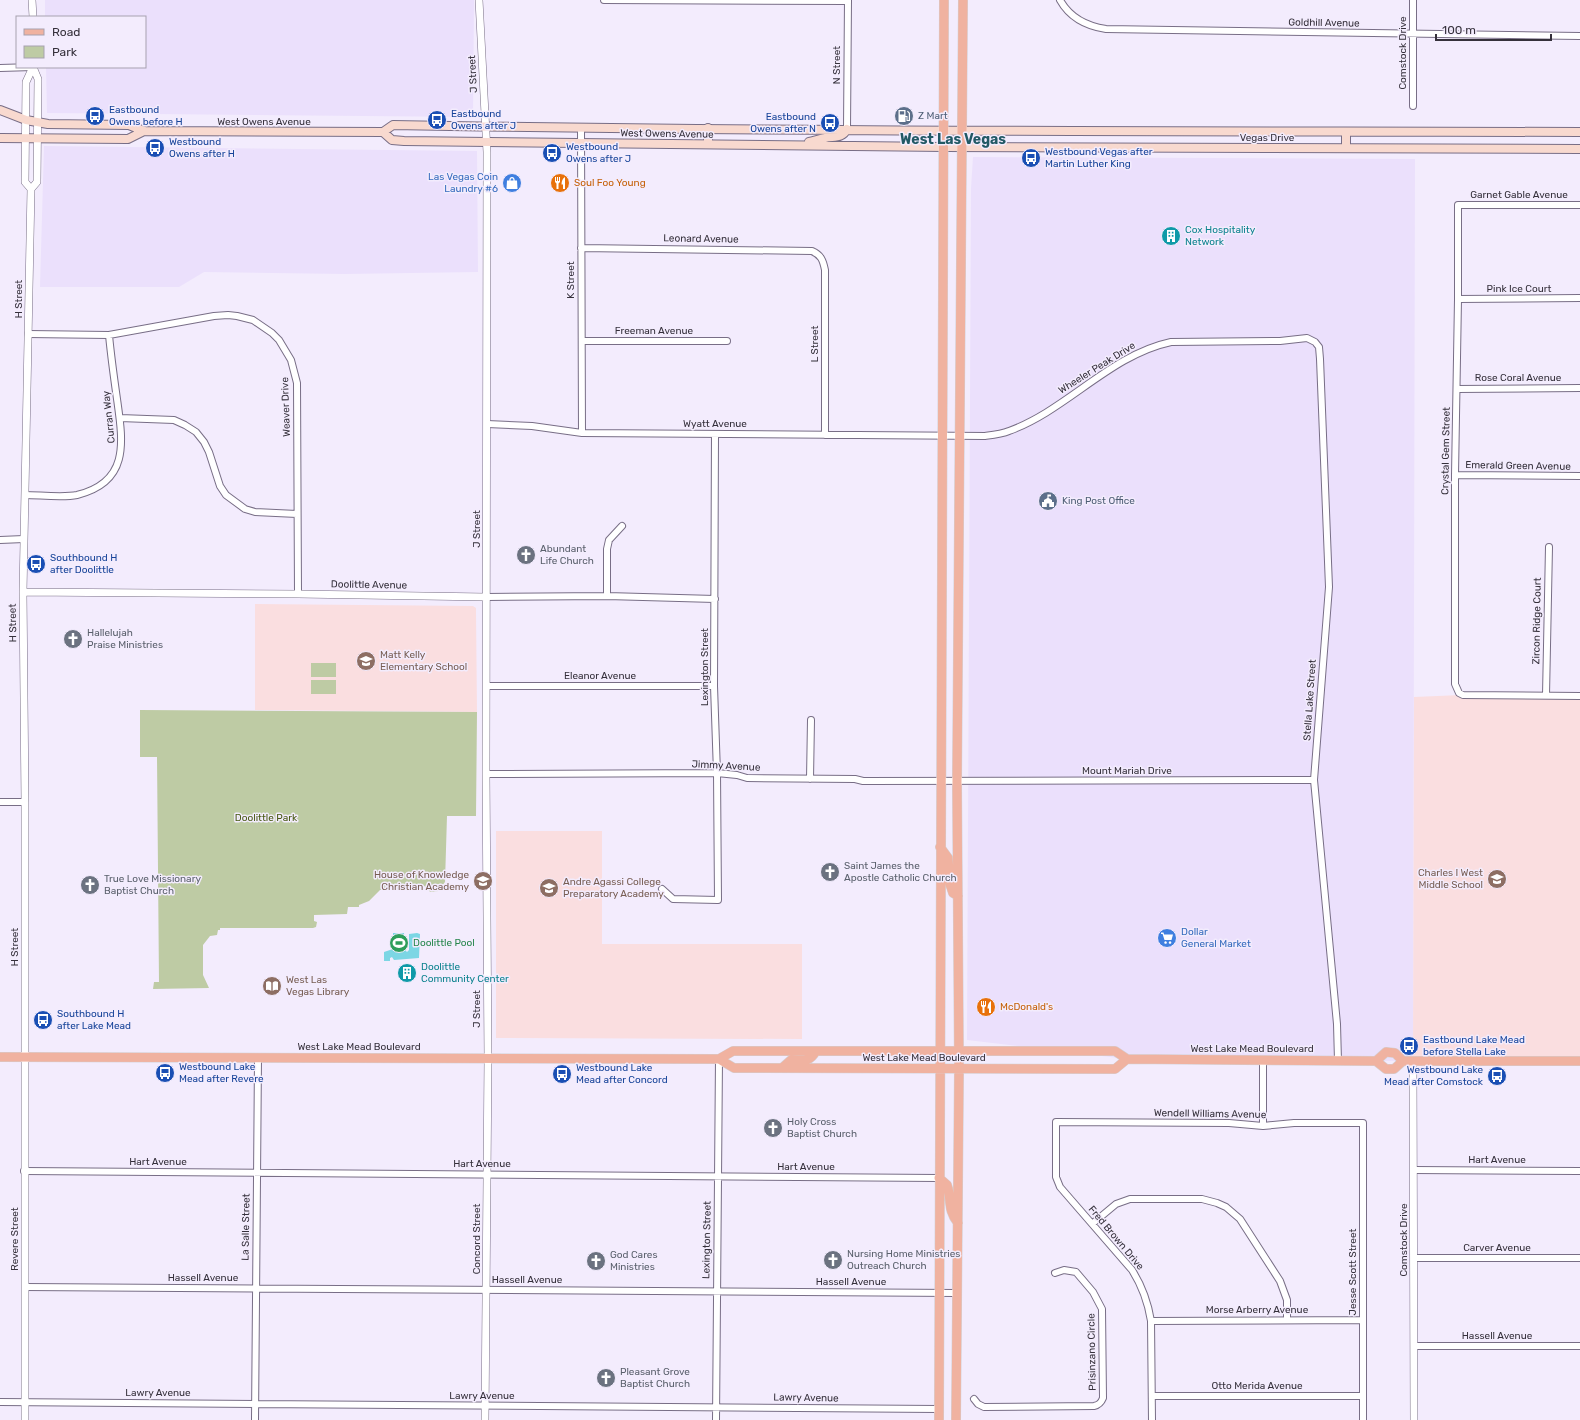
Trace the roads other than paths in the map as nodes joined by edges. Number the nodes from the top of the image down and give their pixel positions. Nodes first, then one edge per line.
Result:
1 (32, 0) edge
2 (479, 0) edge
3 (604, 0) edge
4 (944, 0) edge
5 (963, 0) edge
6 (1060, 0) edge
7 (1413, 0) edge
8 (848, 1) edge
9 (33, 16) edge
10 (1412, 34) junction
11 (1580, 36) edge
12 (0, 68) edge
13 (16, 68) edge
14 (33, 68) edge
15 (33, 68) edge
16 (1413, 106) dead end
17 (0, 110) edge
18 (26, 120) junction
19 (37, 122) junction
20 (486, 126) junction
21 (581, 128) junction
22 (708, 128) junction
23 (847, 129) junction
24 (144, 130) junction
25 (953, 130) junction
26 (383, 132) junction
27 (1346, 132) junction
28 (1580, 132) edge
29 (0, 138) edge
30 (26, 138) junction
31 (37, 138) junction
32 (486, 141) junction
33 (581, 143) junction
34 (708, 144) junction
35 (796, 145) junction
36 (953, 147) junction
37 (1346, 148) junction
38 (1580, 149) edge
39 (31, 189) junction
40 (1458, 205) joint
41 (1580, 206) edge
42 (581, 248) junction
43 (819, 254) joint
44 (1580, 298) edge
45 (1458, 299) junction
46 (28, 334) junction
47 (109, 335) junction
48 (582, 341) junction
49 (727, 341) dead end
50 (1315, 342) joint
51 (1580, 388) edge
52 (1457, 389) junction
53 (120, 418) junction
54 (487, 424) junction
55 (582, 433) junction
56 (715, 434) junction
57 (825, 435) junction
58 (943, 436) junction
59 (960, 436) junction
60 (1455, 475) junction
61 (1580, 476) edge
62 (24, 495) junction
63 (298, 514) junction
64 (622, 526) dead end
65 (24, 539) junction
66 (0, 540) edge
67 (1549, 547) dead end
68 (23, 592) junction
69 (298, 594) junction
70 (608, 596) junction
71 (486, 597) junction
72 (715, 599) junction
73 (486, 686) junction
74 (714, 686) junction
75 (1546, 696) junction
76 (1580, 696) edge
77 (811, 720) dead end
78 (486, 774) junction
79 (717, 774) junction
80 (810, 779) junction
81 (1314, 780) junction
82 (941, 782) junction
83 (957, 782) junction
84 (0, 802) edge
85 (25, 802) junction
86 (940, 847) junction
87 (662, 889) dead end
88 (958, 896) junction
89 (816, 1051) junction
90 (940, 1051) junction
91 (959, 1051) junction
92 (0, 1057) edge
93 (25, 1057) junction
94 (258, 1058) junction
95 (488, 1059) junction
96 (719, 1059) junction
97 (1127, 1059) junction
98 (1263, 1060) junction
99 (1338, 1060) junction
100 (1413, 1060) junction
101 (1376, 1061) junction
102 (1403, 1061) junction
103 (1580, 1061) edge
104 (782, 1068) junction
105 (940, 1069) junction
106 (959, 1069) junction
107 (1056, 1122) joint
108 (1363, 1123) joint
109 (1262, 1126) junction
110 (1414, 1170) junction
111 (24, 1171) junction
112 (1580, 1171) edge
113 (257, 1173) junction
114 (487, 1175) junction
115 (718, 1176) junction
116 (939, 1178) junction
117 (958, 1222) junction
118 (1092, 1224) junction
119 (1414, 1258) junction
120 (1580, 1258) edge
121 (1055, 1273) dead end
122 (25, 1287) junction
123 (256, 1288) junction
124 (486, 1290) junction
125 (717, 1292) junction
126 (939, 1293) junction
127 (957, 1293) junction
128 (1287, 1320) junction
129 (1363, 1320) junction
130 (1151, 1321) junction
131 (1414, 1346) junction
132 (1580, 1346) edge
133 (1152, 1396) junction
134 (1363, 1396) junction
135 (974, 1399) dead end
136 (0, 1402) edge
137 (25, 1402) junction
138 (255, 1404) junction
139 (485, 1406) junction
140 (716, 1407) junction
141 (939, 1409) junction
142 (25, 1420) edge
143 (255, 1420) edge
144 (485, 1420) edge
145 (716, 1420) edge
146 (939, 1420) edge
147 (956, 1420) edge
148 (1152, 1420) edge
149 (1363, 1420) edge
150 (1414, 1420) edge

1 - 9 street
2 - 20 street, J Street
3 - 8 street
4 - 25 main road
5 - 25 main road
6 - 10 street, Goldhill Avenue
7 - 10 street, Comstock Drive
8 - 23 street, N Street
10 - 11 street, Goldhill Avenue
10 - 16 street, Comstock Drive
12 - 13 street
14 - 18 street, H Street
15 - 19 street, H Street
17 - 18 main road, West Owens Avenue
18 - 19 main road, West Owens Avenue
18 - 30 street, H Street
19 - 24 main road, West Owens Avenue
19 - 31 street, H Street
20 - 21 main road, West Owens Avenue
20 - 26 main road, West Owens Avenue
20 - 32 street, J Street
21 - 22 main road, West Owens Avenue
21 - 33 street, K Street
22 - 23 main road, West Owens Avenue
22 - 34 main road
23 - 25 main road, West Owens Avenue
23 - 35 main road
24 - 26 main road, West Owens Avenue
24 - 31 main road, West Owens Avenue
25 - 27 main road, Vegas Drive
25 - 36 main road
25 - 36 main road
26 - 32 main road, West Owens Avenue
27 - 28 main road, Vegas Drive
27 - 37 main road
29 - 30 main road, West Owens Avenue
30 - 31 main road, West Owens Avenue
30 - 39 street, H Street
31 - 39 street, H Street
32 - 33 main road, West Owens Avenue
32 - 54 street, J Street
33 - 34 main road, West Owens Avenue
33 - 42 street, K Street
34 - 35 main road, West Owens Avenue
35 - 36 main road, West Owens Avenue
36 - 37 main road, Vegas Drive
36 - 58 main road
36 - 59 main road
37 - 38 main road, Vegas Drive
39 - 46 street, H Street
40 - 41 street, Garnet Gable Avenue
40 - 45 street, Crystal Gem Street
42 - 43 street, Leonard Avenue
42 - 48 street, K Street
43 - 57 street, L Street
44 - 45 street, Pink Ice Court
45 - 52 street, Crystal Gem Street
46 - 47 street, Weaver Drive
46 - 62 street, H Street
47 - 53 street, Curran Way
47 - 63 street, Weaver Drive
48 - 49 street, Freeman Avenue
48 - 55 street, K Street
50 - 59 street, Wheeler Peak Drive
50 - 81 street, Stella Lake Street
51 - 52 street, Rose Coral Avenue
52 - 60 street, Crystal Gem Street
53 - 62 street, Curran Way
53 - 63 street
54 - 55 street, Wyatt Avenue
54 - 71 street, J Street
55 - 56 street, Wyatt Avenue
56 - 57 street, Wyatt Avenue
56 - 72 street, Lexington Street
57 - 58 street, Wyatt Avenue
58 - 59 street, Wheeler Peak Drive
58 - 82 main road
59 - 83 main road
60 - 61 street, Emerald Green Avenue
60 - 75 street, Crystal Gem Street
62 - 65 street, H Street
63 - 69 street, Weaver Drive
64 - 70 street
65 - 66 street
65 - 68 street, H Street
67 - 75 street, Zircon Ridge Court
68 - 69 street, Doolittle Avenue
68 - 85 street, H Street
69 - 71 street, Doolittle Avenue
70 - 71 street, Doolittle Avenue
70 - 72 street, Doolittle Avenue
71 - 73 street, J Street
72 - 74 street, Lexington Street
73 - 74 street, Eleanor Avenue
73 - 78 street, J Street
74 - 79 street, Lexington Street
75 - 76 street
77 - 80 street
78 - 79 street, Jimmy Avenue
78 - 95 street, J Street
79 - 80 street, Jimmy Avenue
79 - 87 street, Lexington Street
80 - 82 street, Jimmy Avenue
81 - 83 street, Mount Mariah Drive
81 - 99 street, Stella Lake Street
82 - 83 street, Mount Mariah Drive
82 - 86 main road
83 - 88 main road
84 - 85 street
85 - 93 street, H Street
86 - 88 main road
86 - 90 main road
88 - 91 main road
89 - 90 main road, West Lake Mead Boulevard
89 - 96 main road, West Lake Mead Boulevard
89 - 104 main road
90 - 91 main road, West Lake Mead Boulevard
90 - 105 main road
91 - 97 main road, West Lake Mead Boulevard
91 - 106 main road
92 - 93 main road, West Lake Mead Boulevard
93 - 94 main road, West Lake Mead Boulevard
93 - 111 street, Revere Street
94 - 95 main road, West Lake Mead Boulevard
94 - 113 street, La Salle Street
95 - 96 main road, West Lake Mead Boulevard
95 - 114 street, Concord Street
96 - 104 main road, West Lake Mead Boulevard
96 - 115 street, Lexington Street
97 - 98 main road, West Lake Mead Boulevard
97 - 106 main road, West Lake Mead Boulevard
98 - 99 main road, West Lake Mead Boulevard
98 - 109 street
99 - 101 main road, West Lake Mead Boulevard
100 - 102 main road, West Lake Mead Boulevard
100 - 103 main road, West Lake Mead Boulevard
100 - 110 street, Comstock Drive
101 - 102 main road, West Lake Mead Boulevard
101 - 102 main road
104 - 105 main road, West Lake Mead Boulevard
105 - 106 main road, West Lake Mead Boulevard
105 - 116 main road
106 - 117 main road
107 - 109 street, Wendell Williams Avenue
107 - 118 street, Fred Brown Drive
108 - 109 street, Wendell Williams Avenue
108 - 129 street, Jesse Scott Street
110 - 112 street, Hart Avenue
110 - 119 street, Comstock Drive
111 - 113 street, Hart Avenue
111 - 122 street, Revere Street
113 - 114 street, Hart Avenue
113 - 123 street, La Salle Street
114 - 115 street, Hart Avenue
114 - 124 street, Concord Street
115 - 116 street, Hart Avenue
115 - 125 street, Lexington Street
116 - 117 main road
116 - 126 main road
117 - 127 main road
118 - 128 street
118 - 130 street, Fred Brown Drive
119 - 120 street, Carver Avenue
119 - 131 street, Comstock Drive
121 - 135 street, Prisinzano Circle
122 - 123 street, Hassell Avenue
122 - 137 street, Revere Street
123 - 124 street, Hassell Avenue
123 - 138 street, La Salle Street
124 - 125 street, Hassell Avenue
124 - 139 street, Concord Street
125 - 126 street, Hassell Avenue
125 - 140 street, Lexington Street
126 - 127 street, Hassell Avenue
126 - 141 main road
127 - 147 main road
128 - 129 street, Morse Arberry Avenue
128 - 130 street, Morse Arberry Avenue
129 - 134 street, Jesse Scott Street
130 - 133 street, Fred Brown Drive
131 - 132 street, Hassell Avenue
131 - 150 street, Comstock Drive
133 - 134 street, Otto Merida Avenue
133 - 148 street, Fred Brown Drive
134 - 149 street, Jesse Scott Street
136 - 137 street, Lawry Avenue
137 - 138 street, Lawry Avenue
137 - 142 street, Revere Street
138 - 139 street, Lawry Avenue
138 - 143 street, La Salle Street
139 - 140 street, Lawry Avenue
139 - 144 street, Concord Street
140 - 141 street, Lawry Avenue
140 - 145 street, Lexington Street
141 - 146 main road

